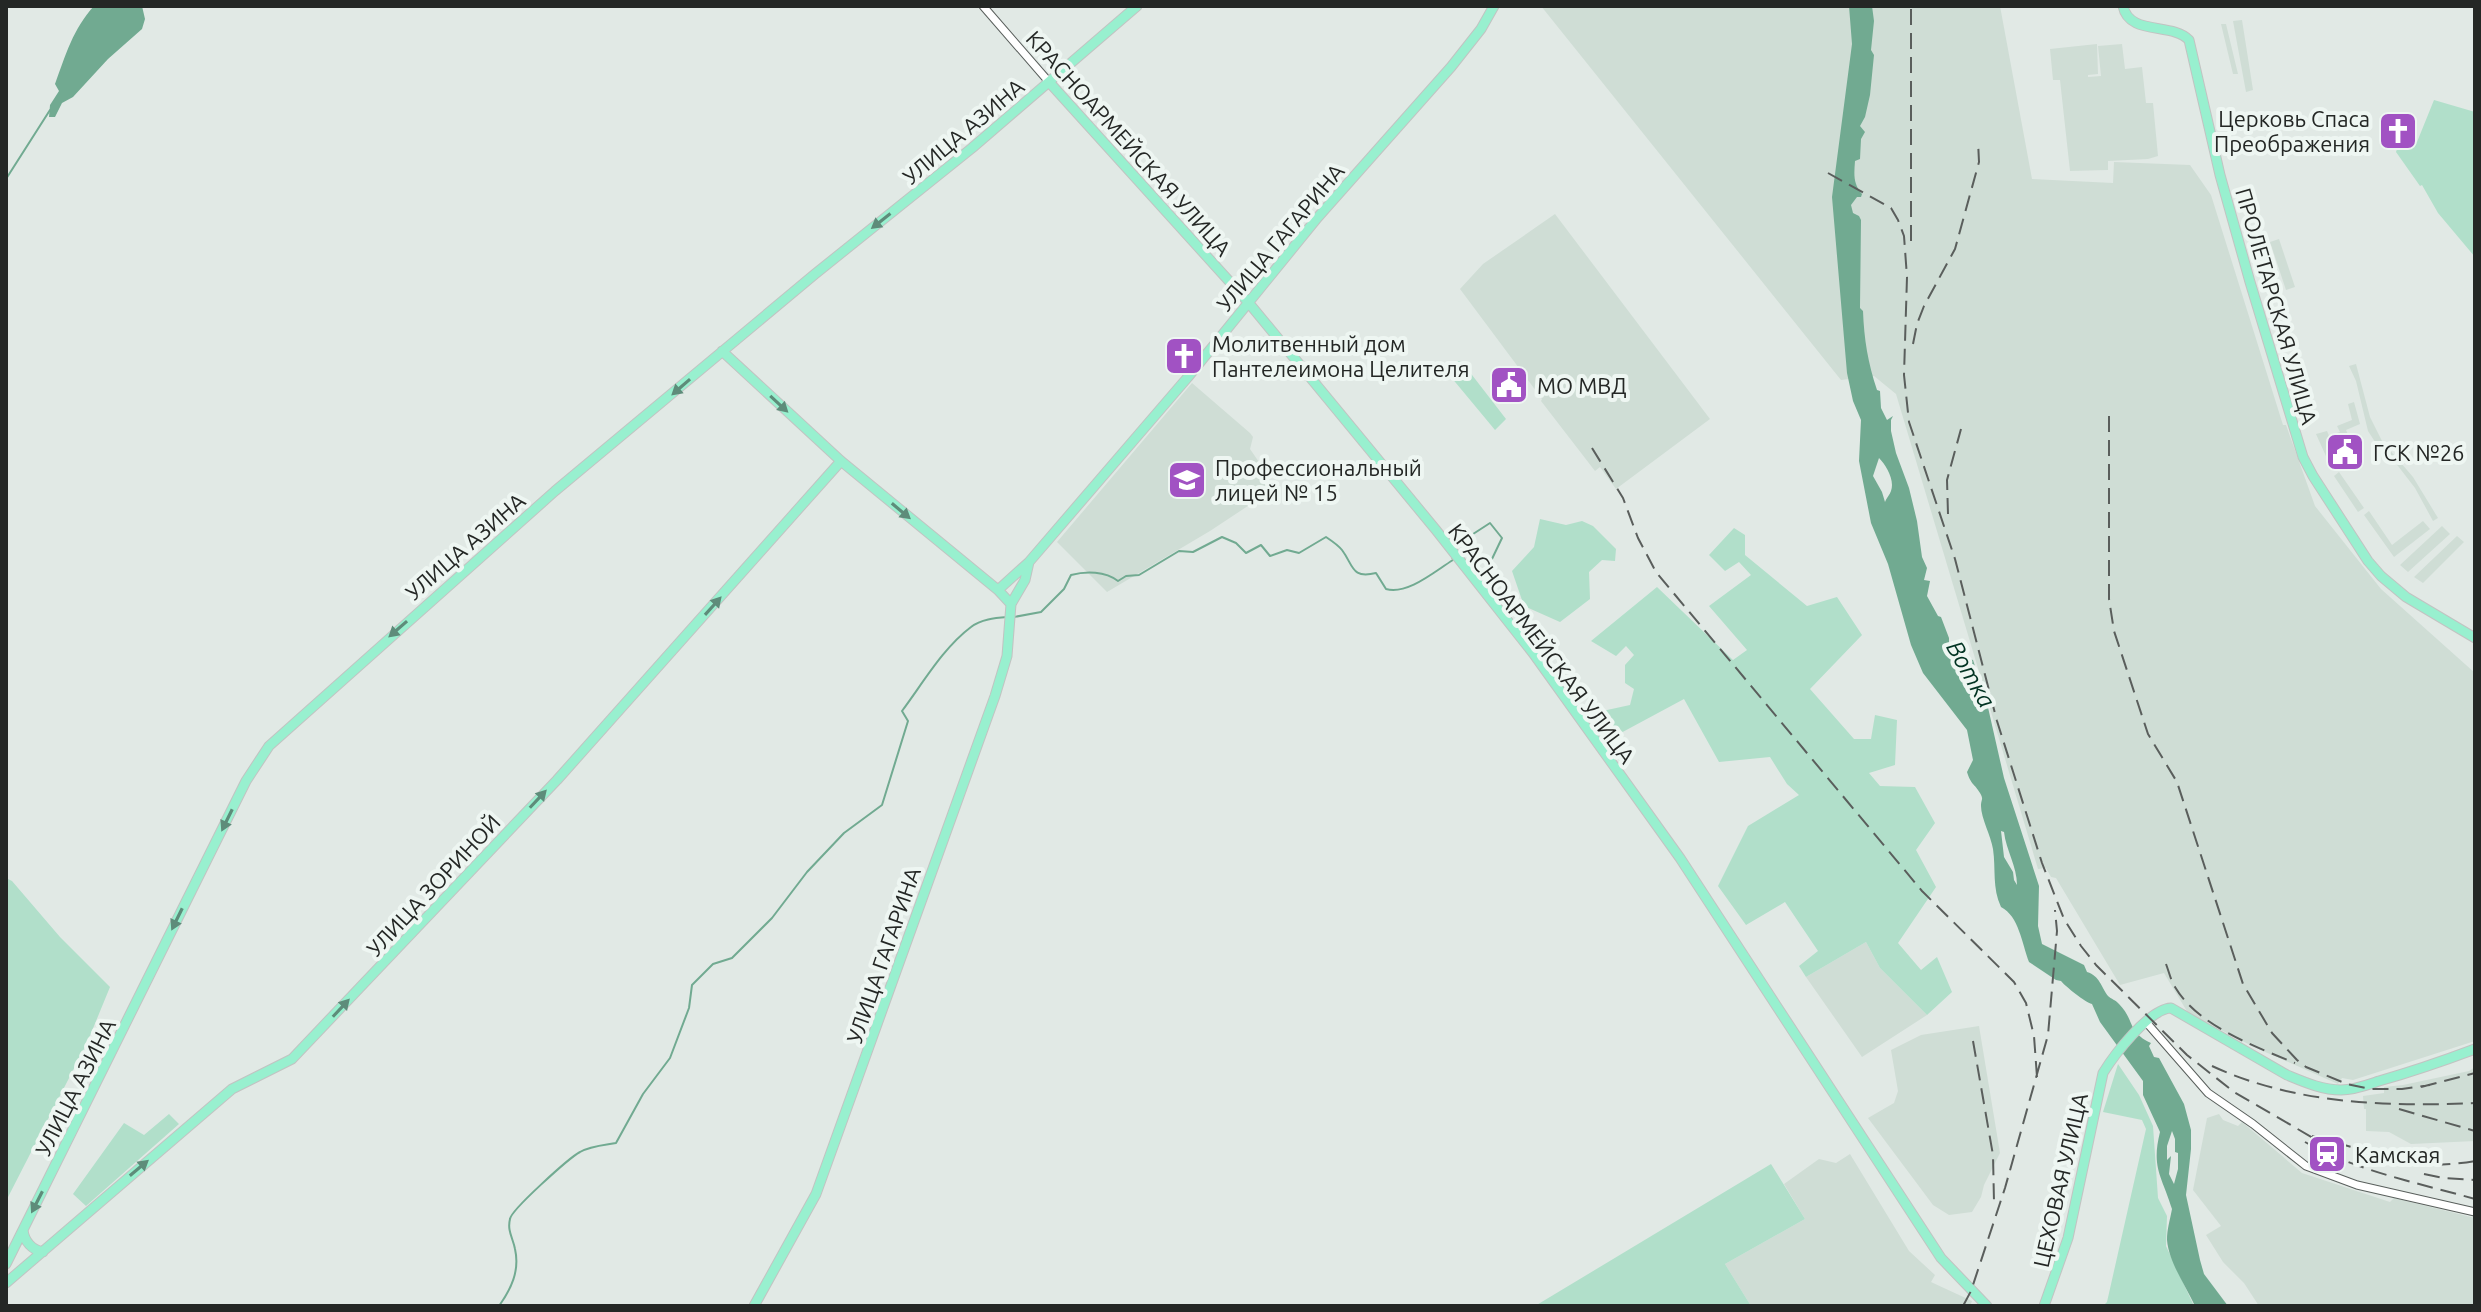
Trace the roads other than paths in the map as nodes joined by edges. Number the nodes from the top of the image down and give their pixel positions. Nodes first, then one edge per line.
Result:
1 (983, 6) edge
2 (1137, 6) edge
3 (1494, 6) edge
4 (2123, 6) edge
5 (1049, 82) junction
6 (1248, 302) junction
7 (722, 351) junction
8 (841, 461) junction
9 (1029, 562) junction
10 (998, 590) junction
11 (1011, 604) junction
12 (2475, 638) edge
13 (2144, 1023) junction
14 (2475, 1049) edge
15 (2475, 1212) edge
16 (23, 1230) junction
17 (43, 1252) junction
18 (6, 1264) edge
19 (6, 1283) edge
20 (754, 1306) edge
21 (1987, 1306) edge
22 (2044, 1306) edge

1 - 5 street, КРАСНОАРМЕЙСКАЯ УЛИЦА
2 - 5 main road, УЛИЦА АЗИНА
3 - 6 main road, УЛИЦА ГАГАРИНА
4 - 12 main road, ПРОЛЕТАРСКАЯ УЛИЦА
5 - 6 main road, КРАСНОАРМЕЙСКАЯ УЛИЦА
5 -> 7 main road, УЛИЦА АЗИНА
6 - 9 main road, УЛИЦА ГАГАРИНА
6 - 21 main road, КРАСНОАРМЕЙСКАЯ УЛИЦА
7 -> 8 main road
7 -> 16 main road, УЛИЦА АЗИНА
8 -> 10 main road
17 -> 8 main road, УЛИЦА ЗОРИНОЙ
9 - 10 main road
9 - 11 main road
10 - 11 main road
11 - 20 main road, УЛИЦА ГАГАРИНА
13 - 14 main road
13 - 15 street
13 - 22 main road, ЦЕХОВАЯ УЛИЦА
16 - 17 main road
16 - 18 main road, УЛИЦА АЗИНА
17 - 19 main road, УЛИЦА ЗОРИНОЙ

